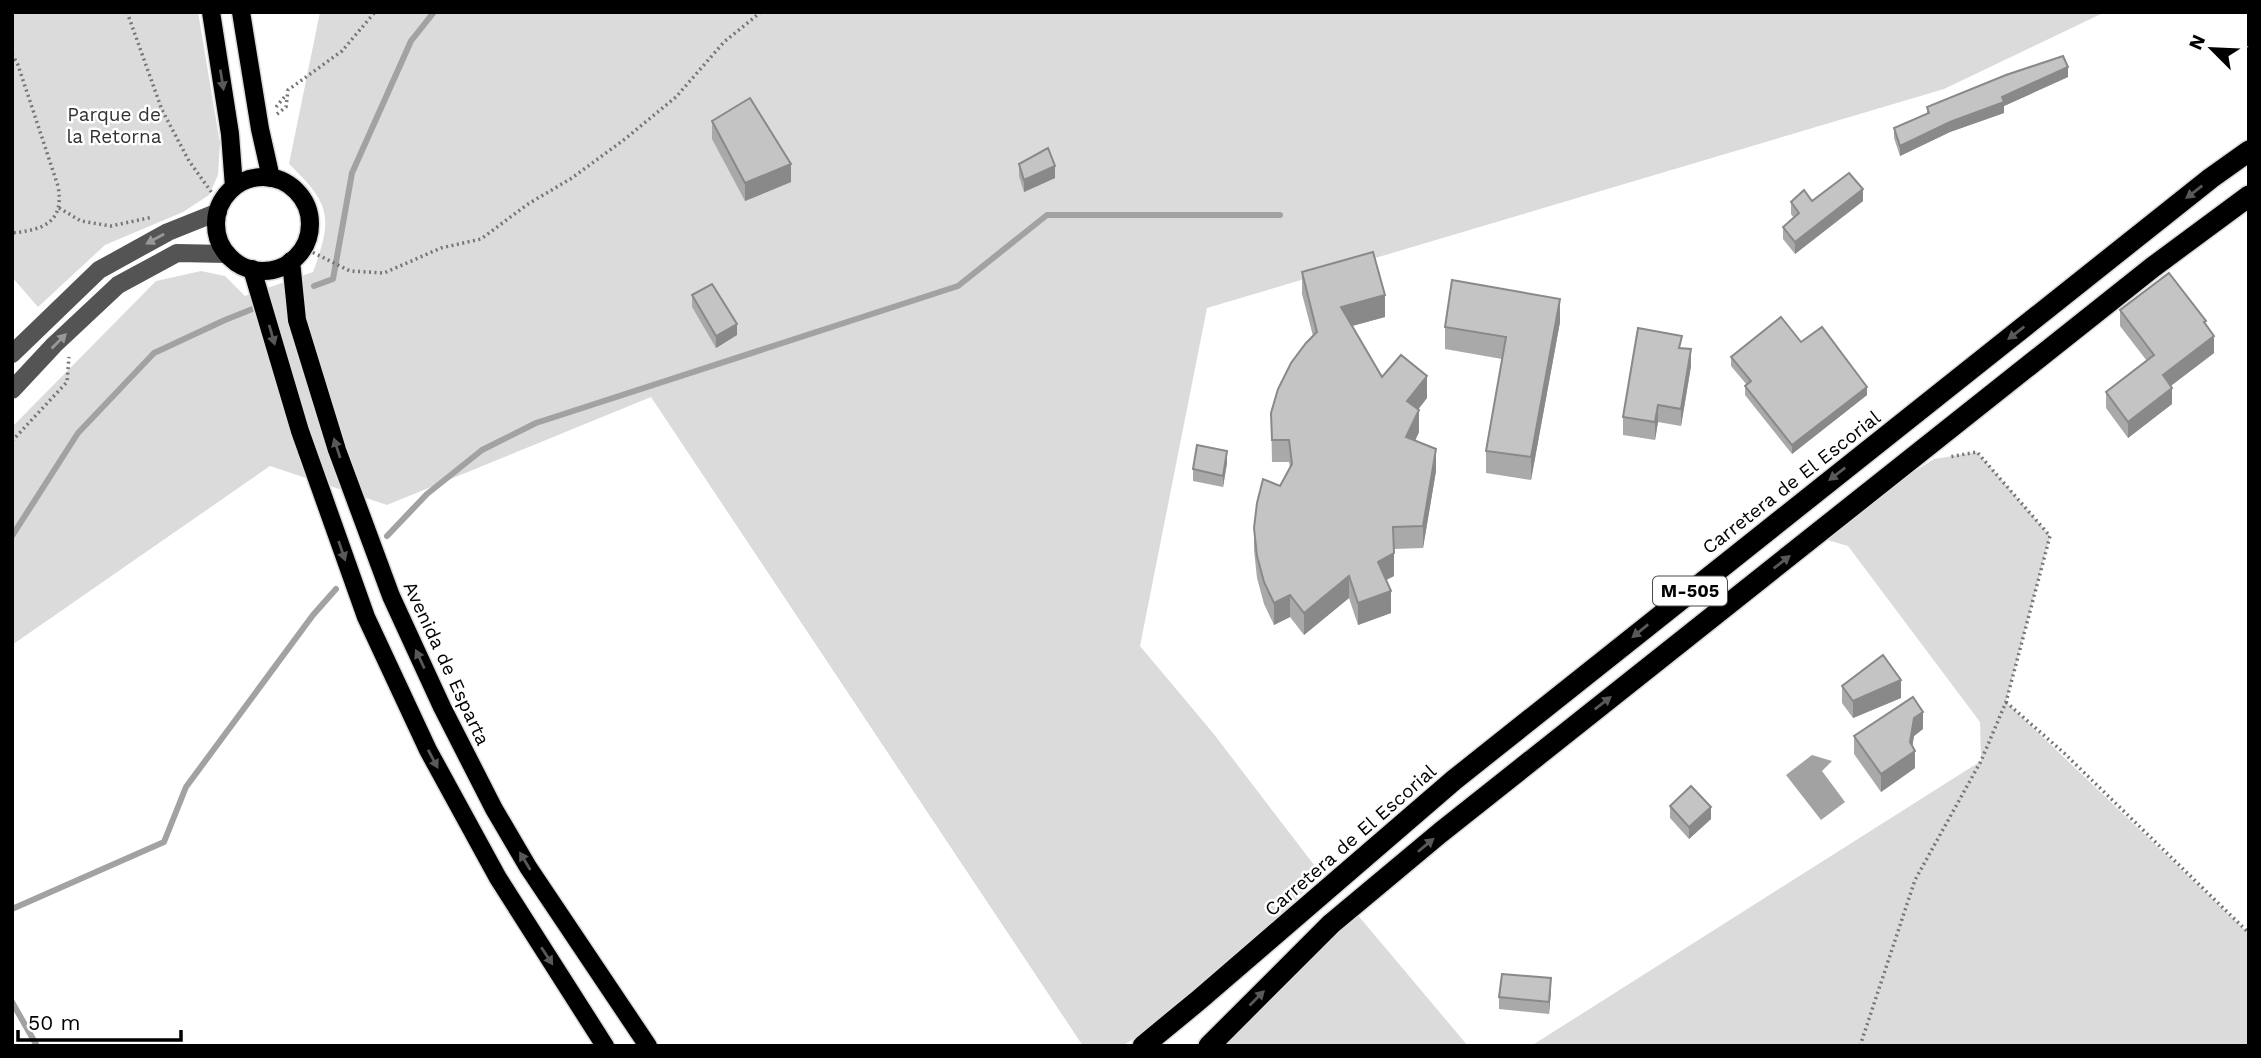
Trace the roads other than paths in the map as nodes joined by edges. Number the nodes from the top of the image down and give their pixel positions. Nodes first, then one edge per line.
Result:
1 (211, 12) edge
2 (241, 12) edge
3 (2249, 151) edge
4 (271, 178) junction
5 (234, 187) junction
6 (2249, 196) edge
7 (219, 208) junction
8 (227, 254) junction
9 (297, 254) junction
10 (252, 269) junction
11 (12, 354) edge
12 (12, 390) edge
13 (603, 979) junction
14 (605, 1046) edge
15 (648, 1046) edge
16 (657, 1046) edge
17 (1143, 1046) edge
18 (1209, 1046) edge

1 -> 5 main road
2 - 4 main road
3 -> 17 highway, Carretera de El Escorial / M-505
4 - 5 main road
4 - 9 main road
5 - 7 main road
18 -> 6 highway, M-505
7 - 8 main road
7 -> 11 lane
8 - 10 main road
12 -> 8 lane
9 - 10 main road
13 -> 9 main road, Avenida de Esparta
10 -> 14 main road
13 - 15 main road, Avenida de Esparta
13 - 16 main road

